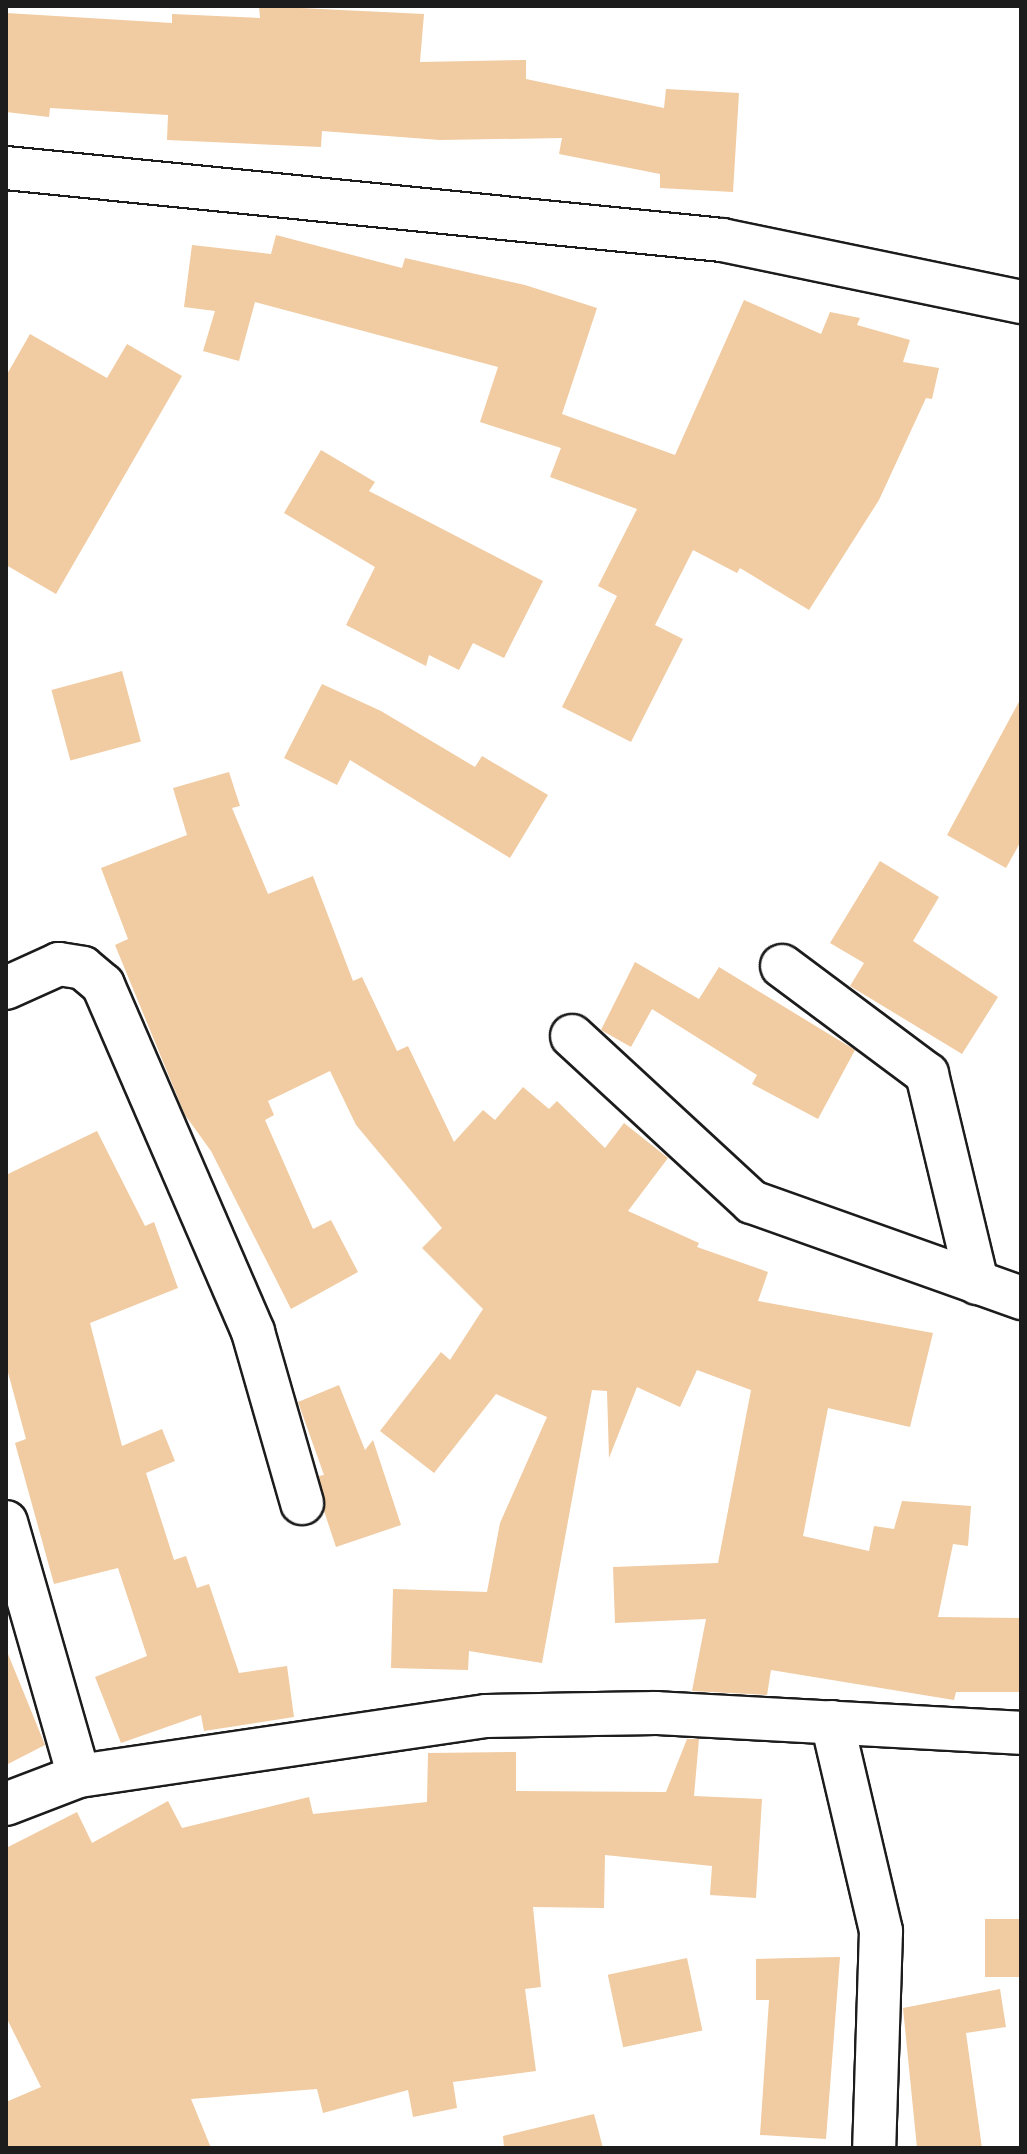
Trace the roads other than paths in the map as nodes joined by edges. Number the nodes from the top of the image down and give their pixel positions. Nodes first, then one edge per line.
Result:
1 (6, 168) edge
2 (1021, 302) edge
3 (782, 966) dead end
4 (6, 988) edge
5 (572, 1036) dead end
6 (977, 1283) junction
7 (1021, 1298) edge
8 (302, 1503) dead end
9 (6, 1522) edge
10 (832, 1722) junction
11 (1021, 1733) edge
12 (79, 1776) junction
13 (6, 1804) edge
14 (874, 2148) edge

1 - 2 street
3 - 6 street
4 - 8 street
5 - 6 street
6 - 7 street
9 - 12 street
10 - 11 street
10 - 12 street
10 - 14 street
12 - 13 street

